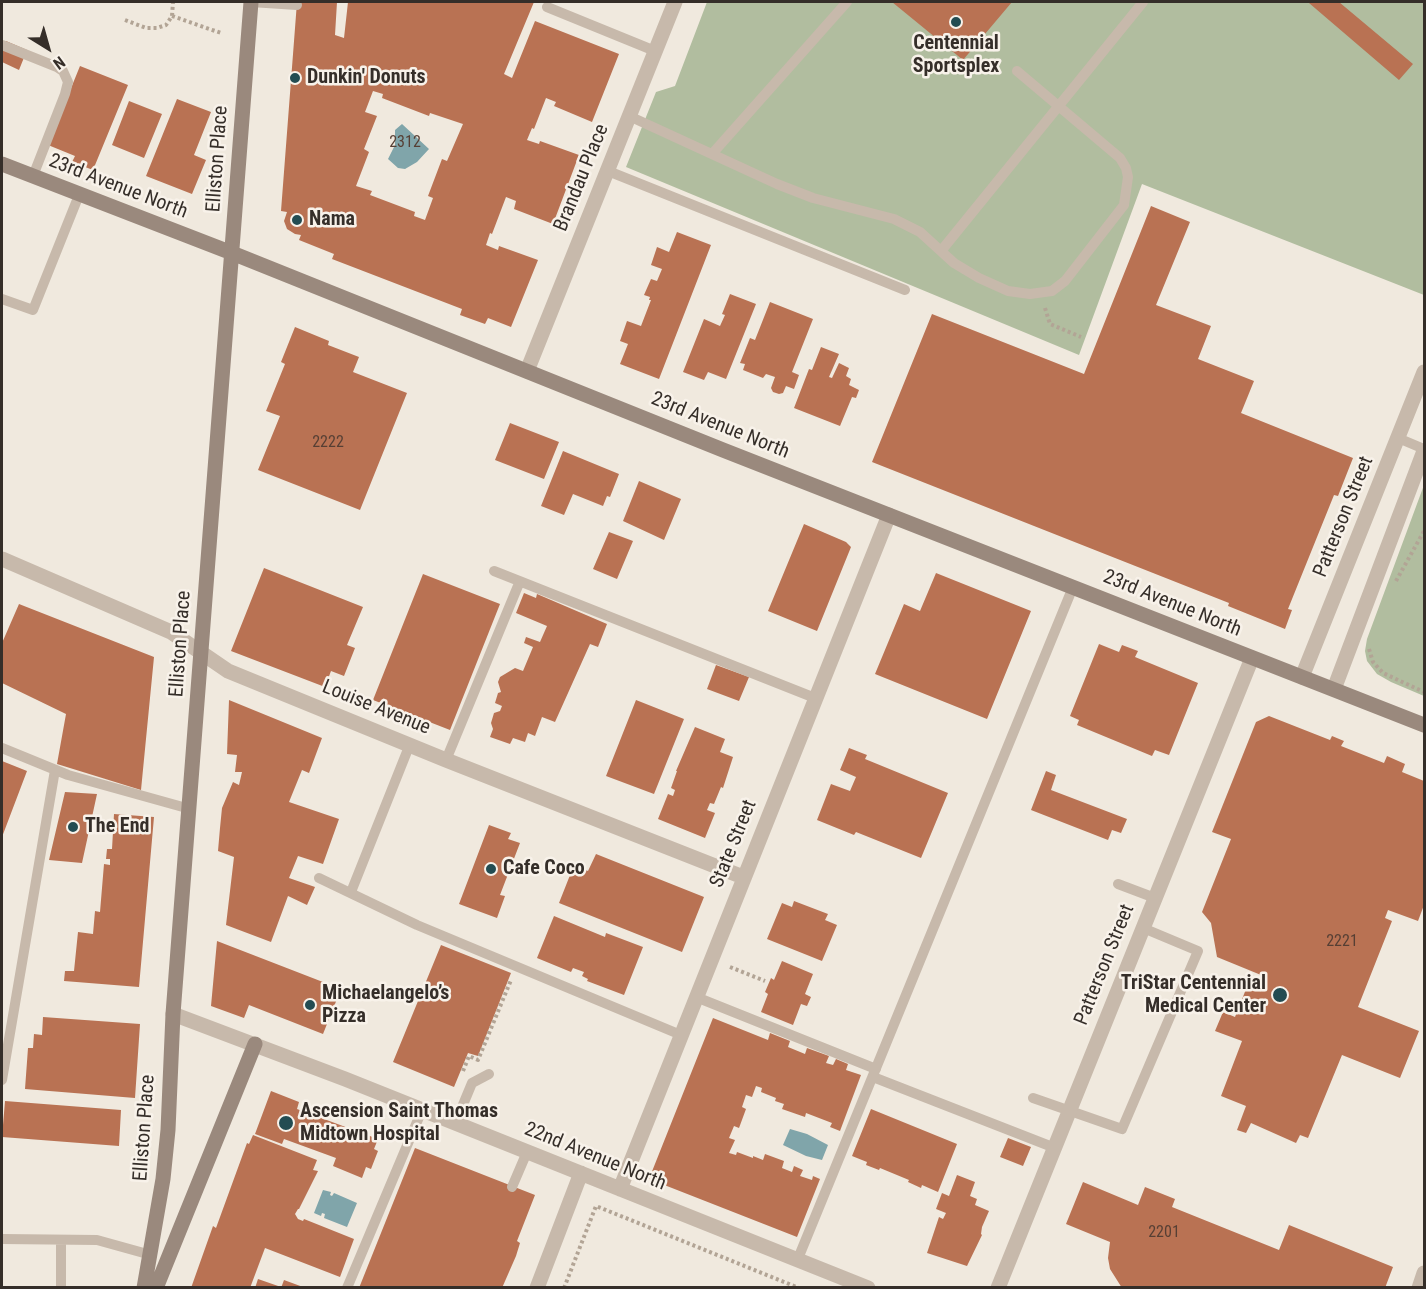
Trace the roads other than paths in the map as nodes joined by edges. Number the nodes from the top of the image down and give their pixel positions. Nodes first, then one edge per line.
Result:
1 (251, 2) edge
2 (675, 2) edge
3 (847, 2) edge
4 (1143, 2) edge
5 (297, 5) dead end
6 (547, 7) dead end
7 (2, 45) edge
8 (655, 51) junction
9 (1017, 71) dead end
10 (1059, 106) junction
11 (629, 116) junction
12 (712, 154) junction
13 (2, 164) edge
14 (608, 171) junction
15 (33, 176) junction
16 (79, 195) junction
17 (941, 251) junction
18 (232, 253) junction
19 (905, 290) dead end
20 (2, 299) edge
21 (527, 370) junction
22 (1425, 372) edge
23 (1398, 438) junction
24 (1425, 450) edge
25 (889, 515) junction
26 (2, 559) edge
27 (494, 570) dead end
28 (520, 580) junction
29 (1073, 587) junction
30 (202, 654) junction
31 (1252, 658) junction
32 (1302, 677) junction
33 (1334, 689) junction
34 (815, 698) junction
35 (1425, 725) edge
36 (410, 744) junction
37 (2, 748) edge
38 (446, 760) junction
39 (55, 770) junction
40 (190, 809) junction
41 (743, 877) junction
42 (319, 878) dead end
43 (1118, 884) dead end
44 (351, 892) junction
45 (1155, 898) junction
46 (1143, 928) junction
47 (696, 997) junction
48 (173, 1014) junction
49 (681, 1035) junction
50 (255, 1044) junction
51 (875, 1073) junction
52 (489, 1074) dead end
53 (2, 1080) edge
54 (1033, 1098) dead end
55 (422, 1110) junction
56 (1070, 1110) junction
57 (455, 1124) junction
58 (1054, 1148) junction
59 (527, 1152) junction
60 (581, 1173) junction
61 (513, 1187) dead end
62 (620, 1189) junction
63 (2, 1239) edge
64 (61, 1240) junction
65 (151, 1255) junction
66 (797, 1261) junction
67 (1425, 1273) edge
68 (61, 1287) edge
69 (144, 1287) edge
70 (156, 1287) edge
71 (347, 1287) edge
72 (537, 1287) edge
73 (868, 1287) edge
74 (998, 1287) edge
75 (1419, 1287) edge

1 - 5 lane
1 - 18 main road, Elliston Place
2 - 8 street, Brandau Place
3 - 12 lane
4 - 10 lane
6 - 8 lane
7 - 15 lane
8 - 11 street, Brandau Place
9 - 10 lane
10 - 17 lane
10 - 17 lane
11 - 12 lane
11 - 14 street, Brandau Place
12 - 17 lane
13 - 15 main road, 23rd Avenue North
14 - 19 lane
14 - 21 street, Brandau Place
15 - 16 main road, 23rd Avenue North
16 - 18 main road, 23rd Avenue North
16 - 20 lane
18 - 21 main road, 23rd Avenue North
18 - 30 main road, Elliston Place
21 - 25 main road, 23rd Avenue North
22 - 23 street, Patterson Street
23 - 24 lane
23 - 32 street, Patterson Street
24 - 33 street
25 - 29 main road, 23rd Avenue North
25 - 34 street, State Street
26 - 30 street, Louise Avenue
27 - 28 lane
28 - 34 lane
28 - 38 lane
29 - 31 main road, 23rd Avenue North
29 - 51 lane
30 - 36 street, Louise Avenue
30 - 40 main road, Elliston Place
31 - 32 main road, 23rd Avenue North
31 - 45 street, Patterson Street
32 - 33 main road, 23rd Avenue North
33 - 35 main road, 23rd Avenue North
34 - 41 street, State Street
36 - 38 street, Louise Avenue
36 - 44 lane
37 - 39 lane
38 - 41 street, Louise Avenue
39 - 40 lane
39 - 53 lane
40 - 48 main road, Elliston Place
41 - 47 street, State Street
42 - 44 lane
43 - 45 lane
44 - 49 lane
45 - 46 street, Patterson Street
46 - 56 street, Patterson Street
46 - 56 lane
47 - 49 street, State Street
47 - 51 lane
48 - 50 street, 22nd Avenue North
48 - 65 main road, Elliston Place
49 - 62 street, State Street
50 - 55 street, 22nd Avenue North
50 - 70 main road
51 - 58 lane
51 - 66 lane
52 - 57 lane
54 - 56 lane
55 - 57 street, 22nd Avenue North
55 - 71 lane
56 - 58 street, Patterson Street
57 - 59 street, 22nd Avenue North
58 - 74 street, Patterson Street
59 - 60 street, 22nd Avenue North
59 - 61 lane
60 - 62 street, 22nd Avenue North
60 - 72 street
62 - 66 street, 22nd Avenue North
63 - 64 lane
64 - 65 lane
64 - 68 lane
65 - 69 main road, Elliston Place
66 - 73 street, 22nd Avenue North
67 - 75 street

